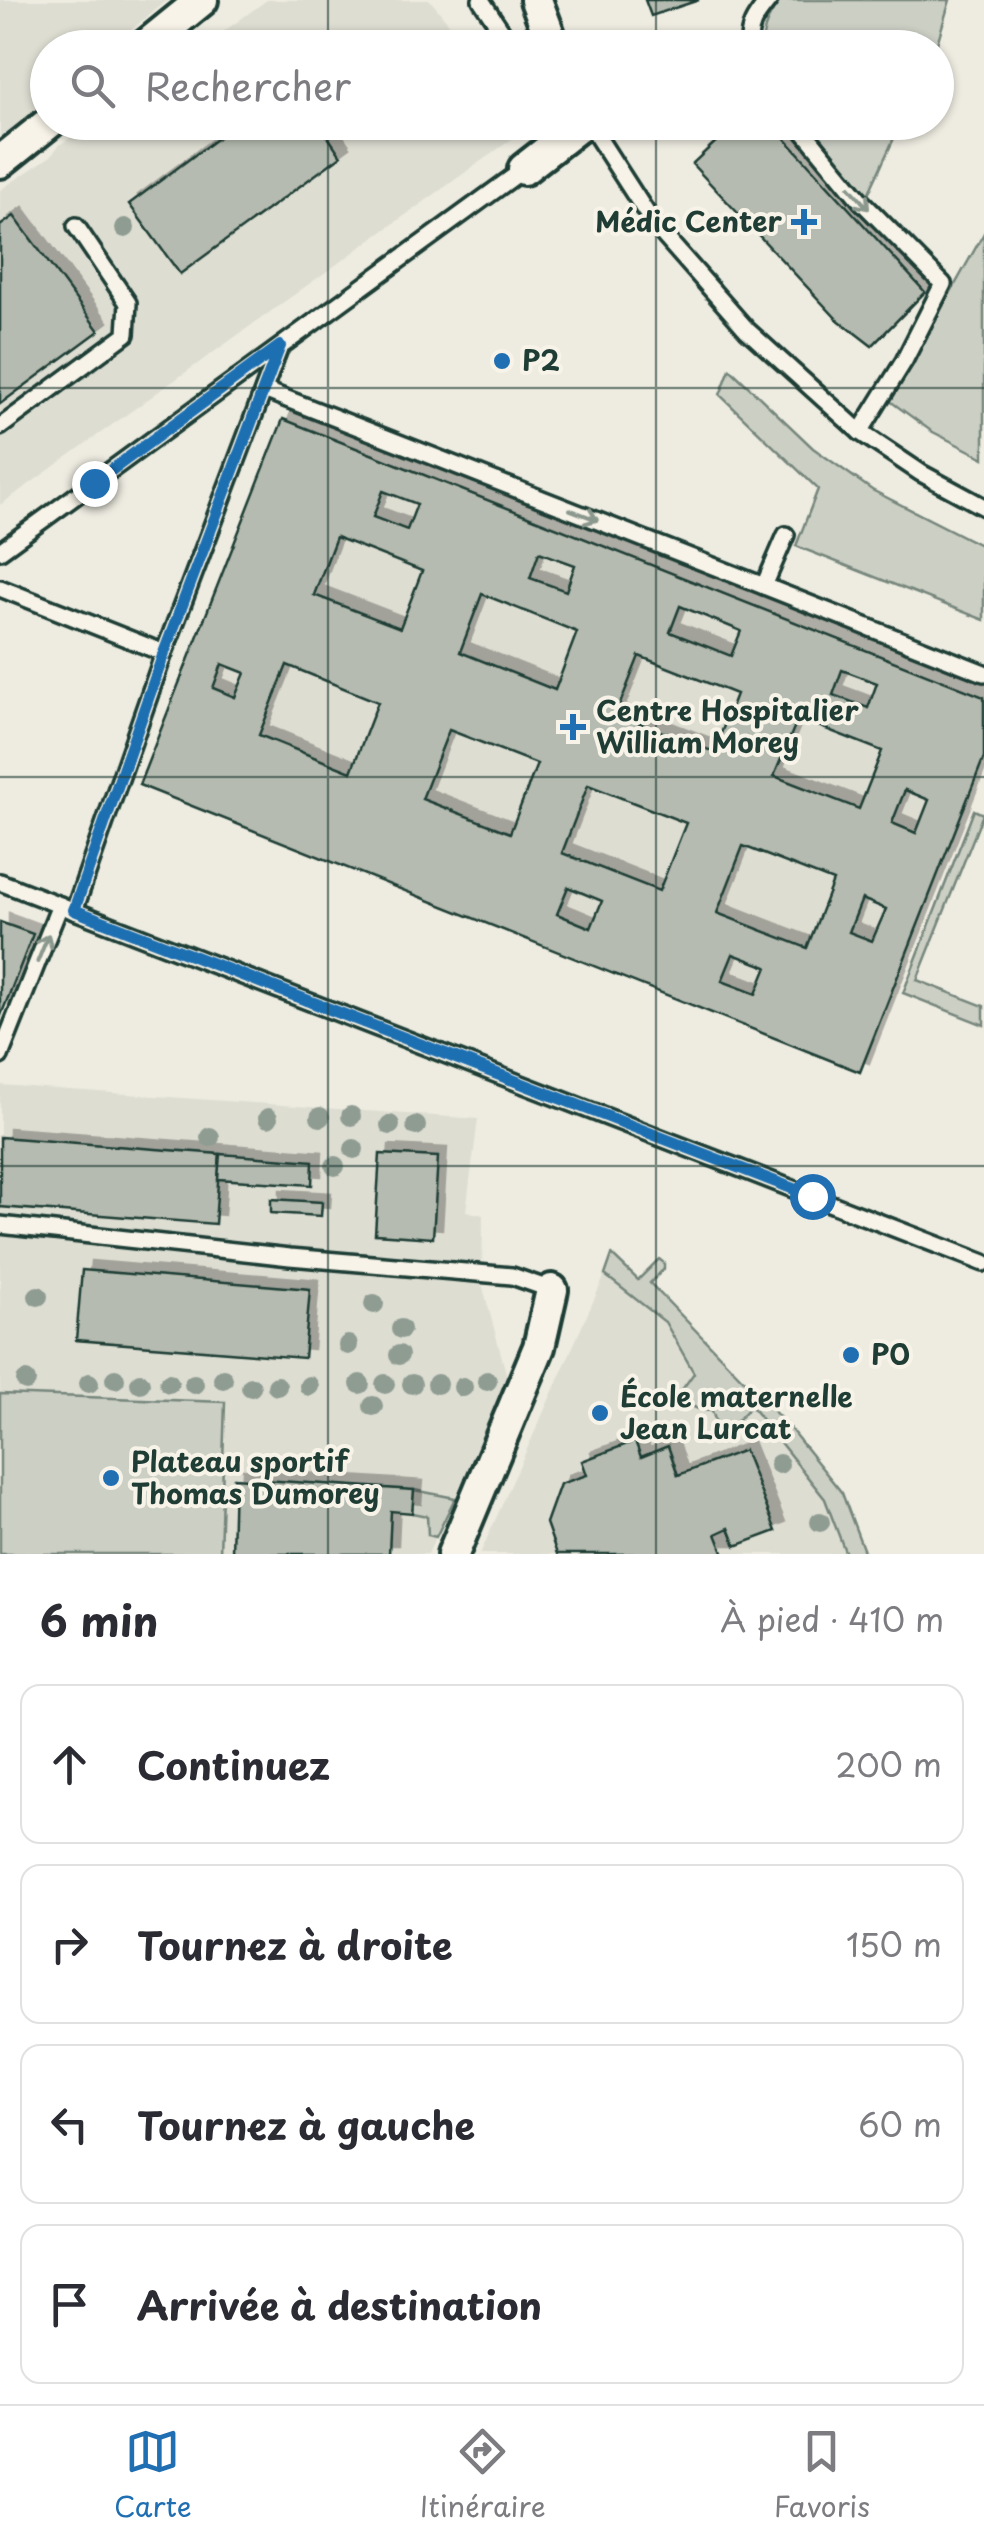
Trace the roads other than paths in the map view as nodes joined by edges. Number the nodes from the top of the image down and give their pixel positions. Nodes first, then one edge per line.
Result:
1 (202, 0) edge
2 (481, 0) edge
3 (536, 0) edge
4 (769, 0) edge
5 (165, 30) edge
6 (501, 30) edge
7 (547, 30) edge
8 (750, 30) edge
9 (30, 138) edge
10 (562, 140) edge
11 (598, 140) edge
12 (811, 140) edge
13 (0, 162) edge
14 (524, 169) joint
15 (76, 226) dead end
16 (280, 346) junction
17 (264, 390) junction
18 (0, 428) edge
19 (860, 432) junction
20 (984, 507) edge
21 (786, 535) dead end
22 (0, 551) edge
23 (764, 586) junction
24 (0, 588) edge
25 (164, 653) junction
26 (984, 673) edge
27 (0, 882) edge
28 (67, 908) junction
29 (0, 1056) edge
30 (0, 1225) edge
31 (984, 1263) edge
32 (552, 1290) joint
33 (452, 1554) edge

1 - 5 street
2 - 6 lane
3 - 7 street
4 - 8 lane
9 - 13 street
10 - 14 street
11 - 19 lane
12 -> 19 lane
14 - 16 lane
15 - 18 lane
16 - 17 lane
16 - 22 lane
17 -> 23 lane
17 - 25 lane
19 - 20 lane
21 - 23 lane
23 - 26 lane
24 - 25 lane
25 - 28 lane
27 - 28 lane
29 -> 28 lane
28 - 31 lane
30 - 32 lane
32 - 33 street

